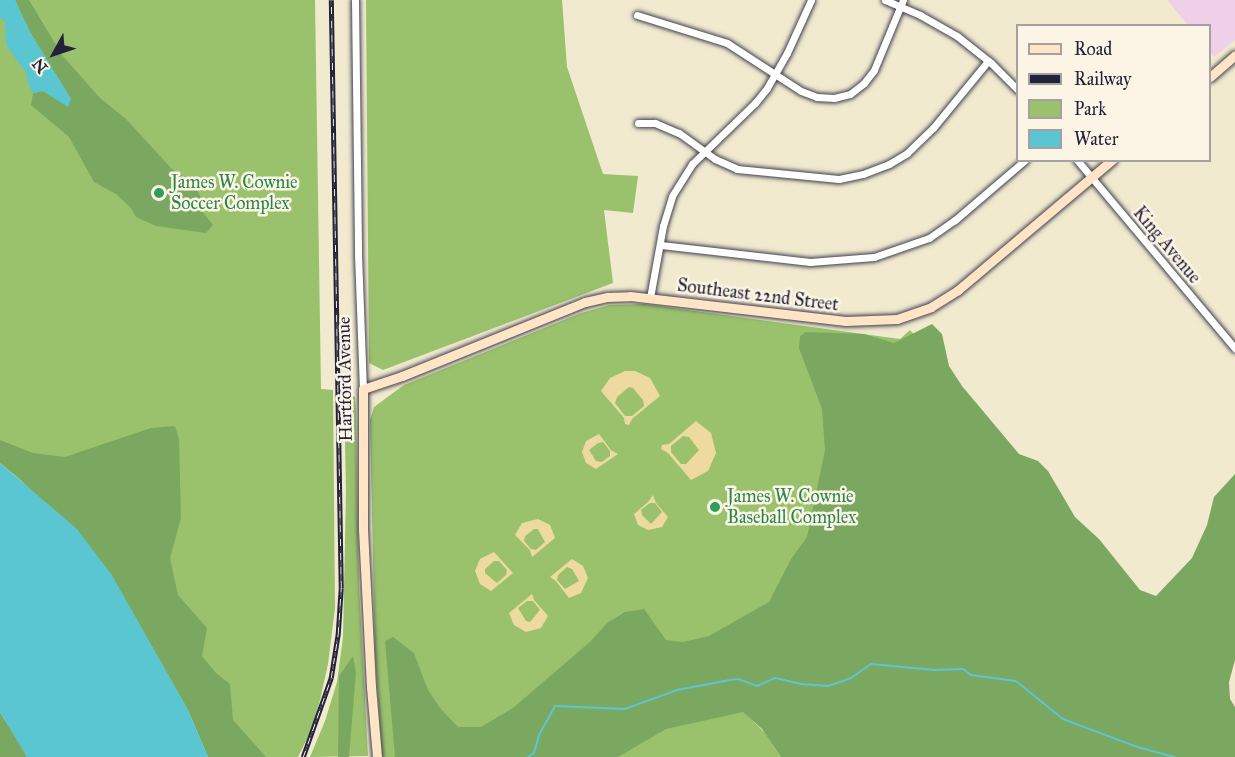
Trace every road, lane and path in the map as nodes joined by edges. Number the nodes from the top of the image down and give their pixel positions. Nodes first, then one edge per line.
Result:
1 (355, 0) edge
2 (811, 0) edge
3 (885, 0) edge
4 (902, 3) edge
5 (637, 15) dead end
6 (1235, 56) edge
7 (988, 61) junction
8 (775, 75) junction
9 (1211, 75) edge
10 (1016, 89) edge
11 (638, 123) dead end
12 (704, 151) junction
13 (1023, 162) edge
14 (1079, 162) edge
15 (1110, 162) edge
16 (1092, 178) junction
17 (661, 245) junction
18 (650, 298) junction
19 (1235, 348) edge
20 (363, 389) junction
21 (377, 757) edge

1 - 20 street, Hartford Avenue
2 - 8 street
3 - 4 street
4 - 7 street
4 - 8 street
5 - 8 street
6 - 9 street
7 - 10 street
7 - 12 street
8 - 12 street
11 - 12 street
12 - 17 street
13 - 17 street
14 - 16 street, King Avenue
15 - 16 street, Southeast 22nd Street
16 - 18 street, Southeast 22nd Street
16 - 19 street, King Avenue
17 - 18 street
18 - 20 street, Southeast 22nd Street
20 - 21 street, Hartford Avenue

